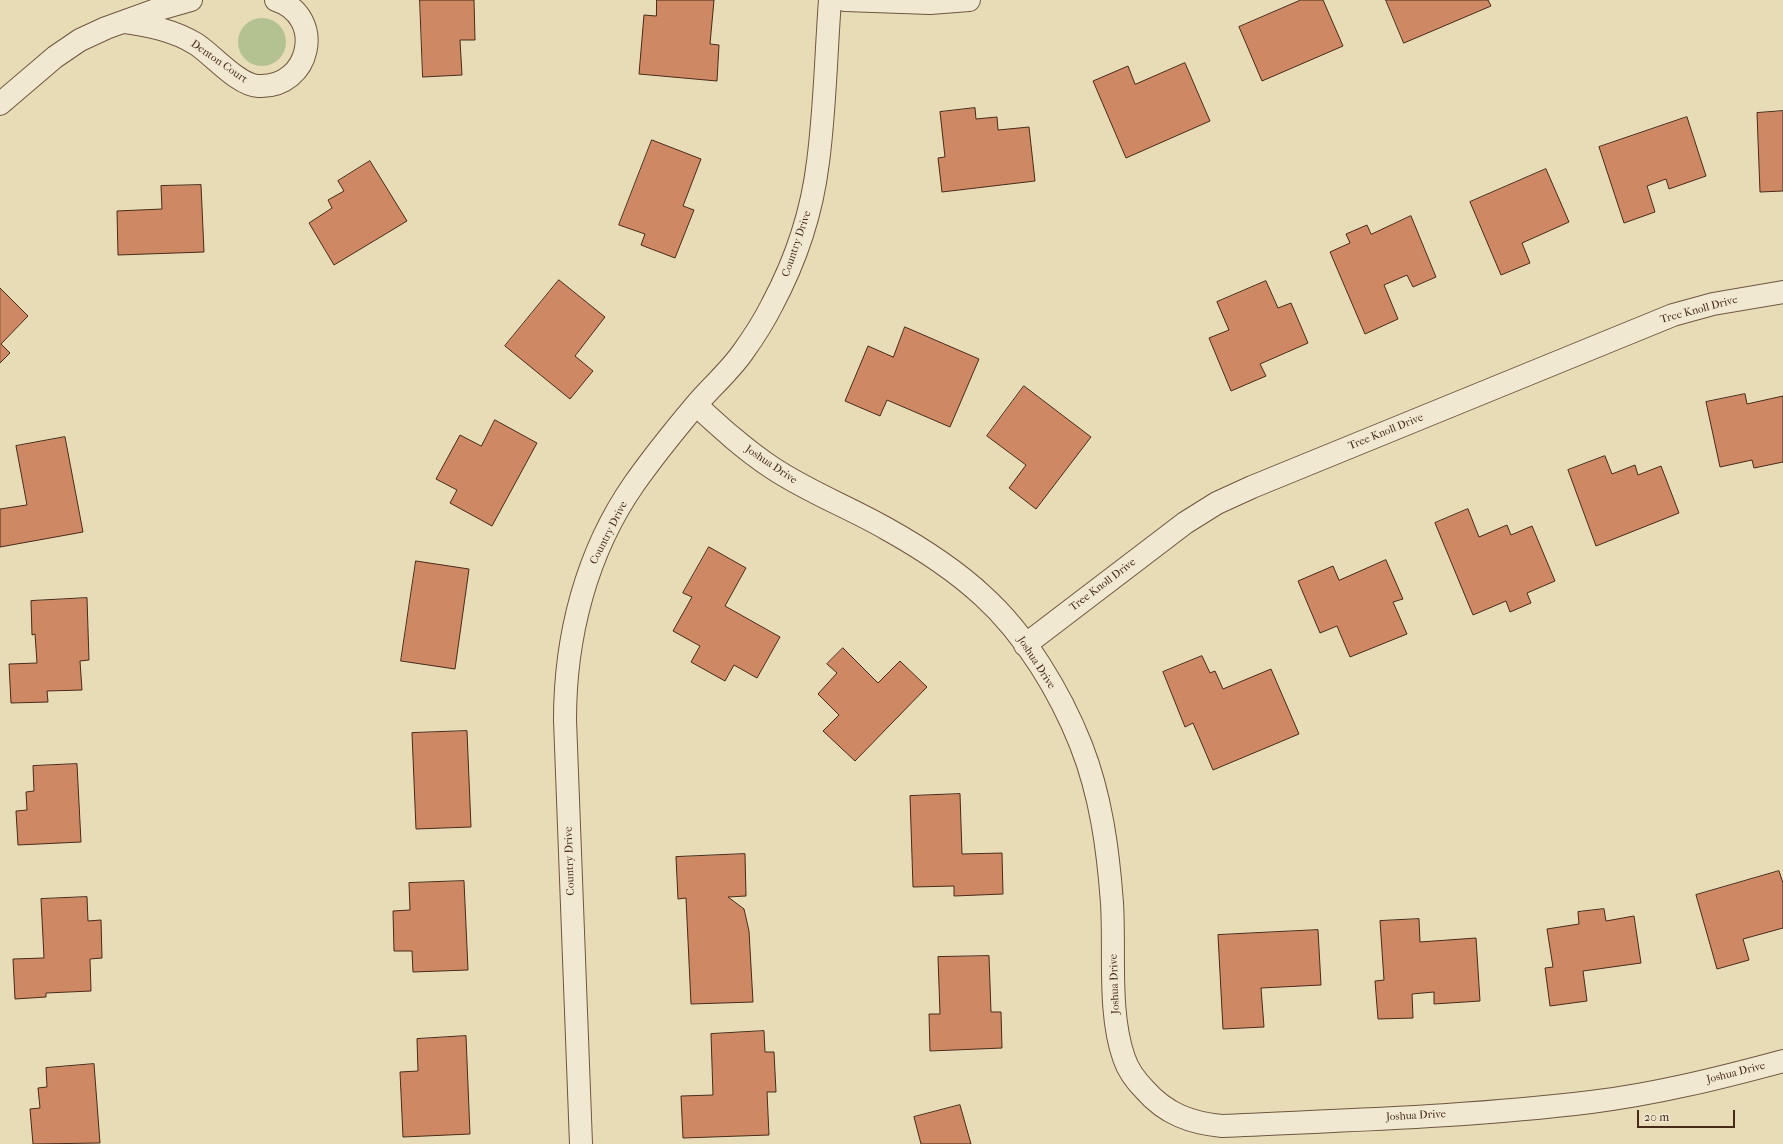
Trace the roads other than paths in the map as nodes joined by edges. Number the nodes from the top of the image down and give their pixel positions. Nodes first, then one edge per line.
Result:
1 (191, 0) edge
2 (276, 0) edge
3 (830, 0) edge
4 (845, 0) edge
5 (968, 0) edge
6 (124, 22) junction
7 (0, 104) edge
8 (1783, 292) edge
9 (696, 406) junction
10 (1026, 645) junction
11 (1783, 1061) edge
12 (581, 1144) edge

1 - 6 street, Denton Court
2 - 6 street, Denton Court
3 - 9 street, Country Drive
4 - 5 street
6 - 7 street, Denton Court
8 - 10 street, Tree Knoll Drive
9 - 10 street, Joshua Drive
9 - 12 street, Country Drive
10 - 11 street, Joshua Drive

